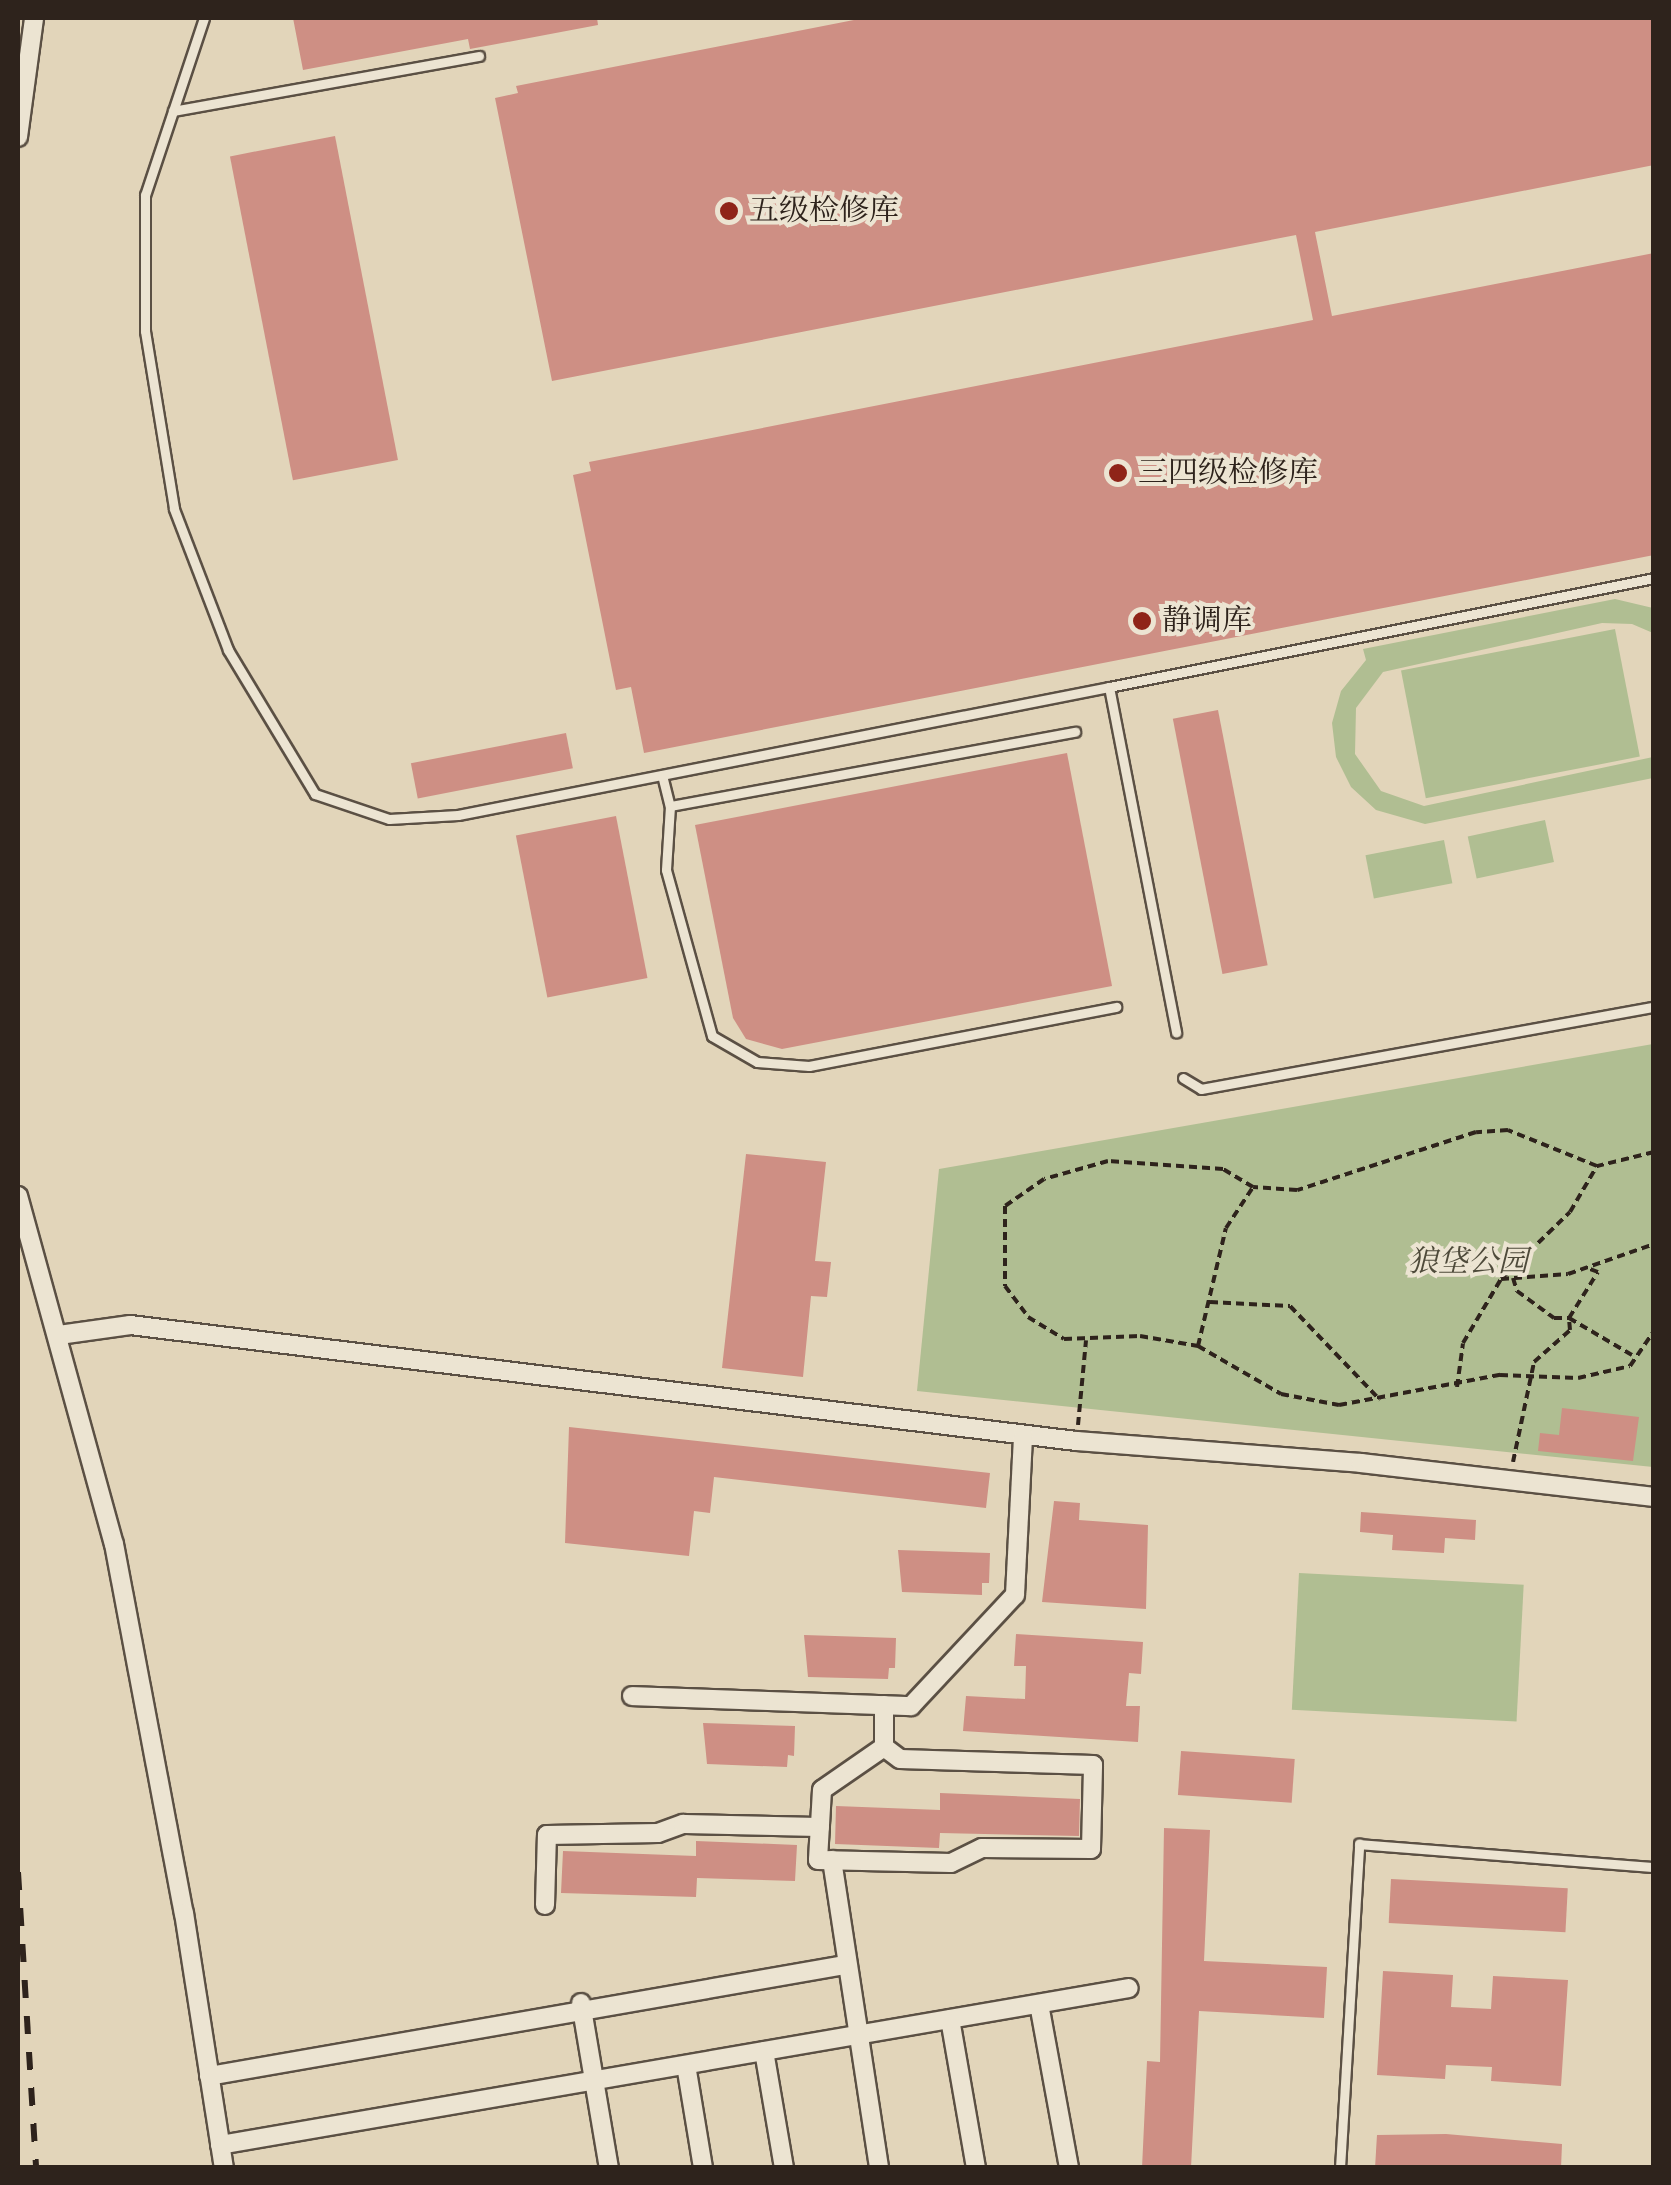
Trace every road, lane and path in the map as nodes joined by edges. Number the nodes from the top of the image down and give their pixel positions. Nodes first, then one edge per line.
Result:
1 (34, 18) edge
2 (204, 18) edge
3 (479, 56) dead end
4 (173, 111) junction
5 (18, 137) edge
6 (1654, 578) edge
7 (1109, 687) junction
8 (1075, 732) dead end
9 (662, 775) junction
10 (670, 806) junction
11 (1116, 1007) dead end
12 (1654, 1008) edge
13 (1176, 1033) dead end
14 (1183, 1078) dead end
15 (1654, 1152) edge
16 (1596, 1166) junction
17 (1253, 1187) junction
18 (18, 1196) edge
19 (1654, 1244) edge
20 (1590, 1269) junction
21 (1513, 1278) junction
22 (1501, 1279) junction
23 (1210, 1302) junction
24 (1570, 1318) junction
25 (1654, 1330) edge
26 (59, 1334) junction
27 (1086, 1340) junction
28 (1198, 1346) junction
29 (1634, 1356) junction
30 (1533, 1376) junction
31 (1458, 1388) junction
32 (1380, 1400) junction
33 (1023, 1435) junction
34 (1076, 1441) junction
35 (1511, 1480) junction
36 (1654, 1497) edge
37 (632, 1696) dead end
38 (884, 1705) junction
39 (884, 1748) junction
40 (820, 1827) junction
41 (832, 1860) junction
42 (1654, 1867) edge
43 (545, 1905) dead end
44 (845, 1964) junction
45 (1129, 1988) dead end
46 (1039, 2004) junction
47 (581, 2007) junction
48 (950, 2019) junction
49 (857, 2035) junction
50 (764, 2051) junction
51 (686, 2065) junction
52 (210, 2076) junction
53 (594, 2080) junction
54 (220, 2145) junction
55 (224, 2168) edge
56 (609, 2168) edge
57 (702, 2168) edge
58 (784, 2168) edge
59 (880, 2168) edge
60 (976, 2168) edge
61 (1069, 2168) edge
62 (1340, 2168) edge

1 - 5 street
2 - 4 lane
3 - 4 lane
4 - 9 lane
6 - 7 lane
7 - 9 lane
7 - 13 lane
8 - 10 lane
9 - 10 lane
10 - 11 lane
12 - 14 lane
15 - 16 path
16 - 17 path
16 - 22 path
17 - 23 path
17 - 27 path
18 - 26 street
19 - 20 path
20 - 21 path
20 - 24 path
21 - 22 path
21 - 24 path
22 - 31 path
23 - 28 path
23 - 32 path
24 - 29 path
24 - 30 path
25 - 29 path
26 - 33 street
26 - 52 street
27 - 28 path
27 - 34 path
28 - 32 path
29 - 30 path
30 - 31 path
30 - 35 path
31 - 32 path
33 - 34 street
33 - 38 street
34 - 35 street
35 - 36 street
37 - 38 street
38 - 39 street
39 - 40 street
39 - 41 street
40 - 41 street
40 - 43 street
41 - 44 street
42 - 62 lane
44 - 47 street
44 - 49 street
45 - 46 street
46 - 48 street
46 - 61 street
47 - 52 street
47 - 53 street
48 - 49 street
48 - 60 street
49 - 50 street
49 - 59 street
50 - 51 street
50 - 58 street
51 - 53 street
51 - 57 street
52 - 54 street
53 - 54 street
53 - 56 street
54 - 55 street

